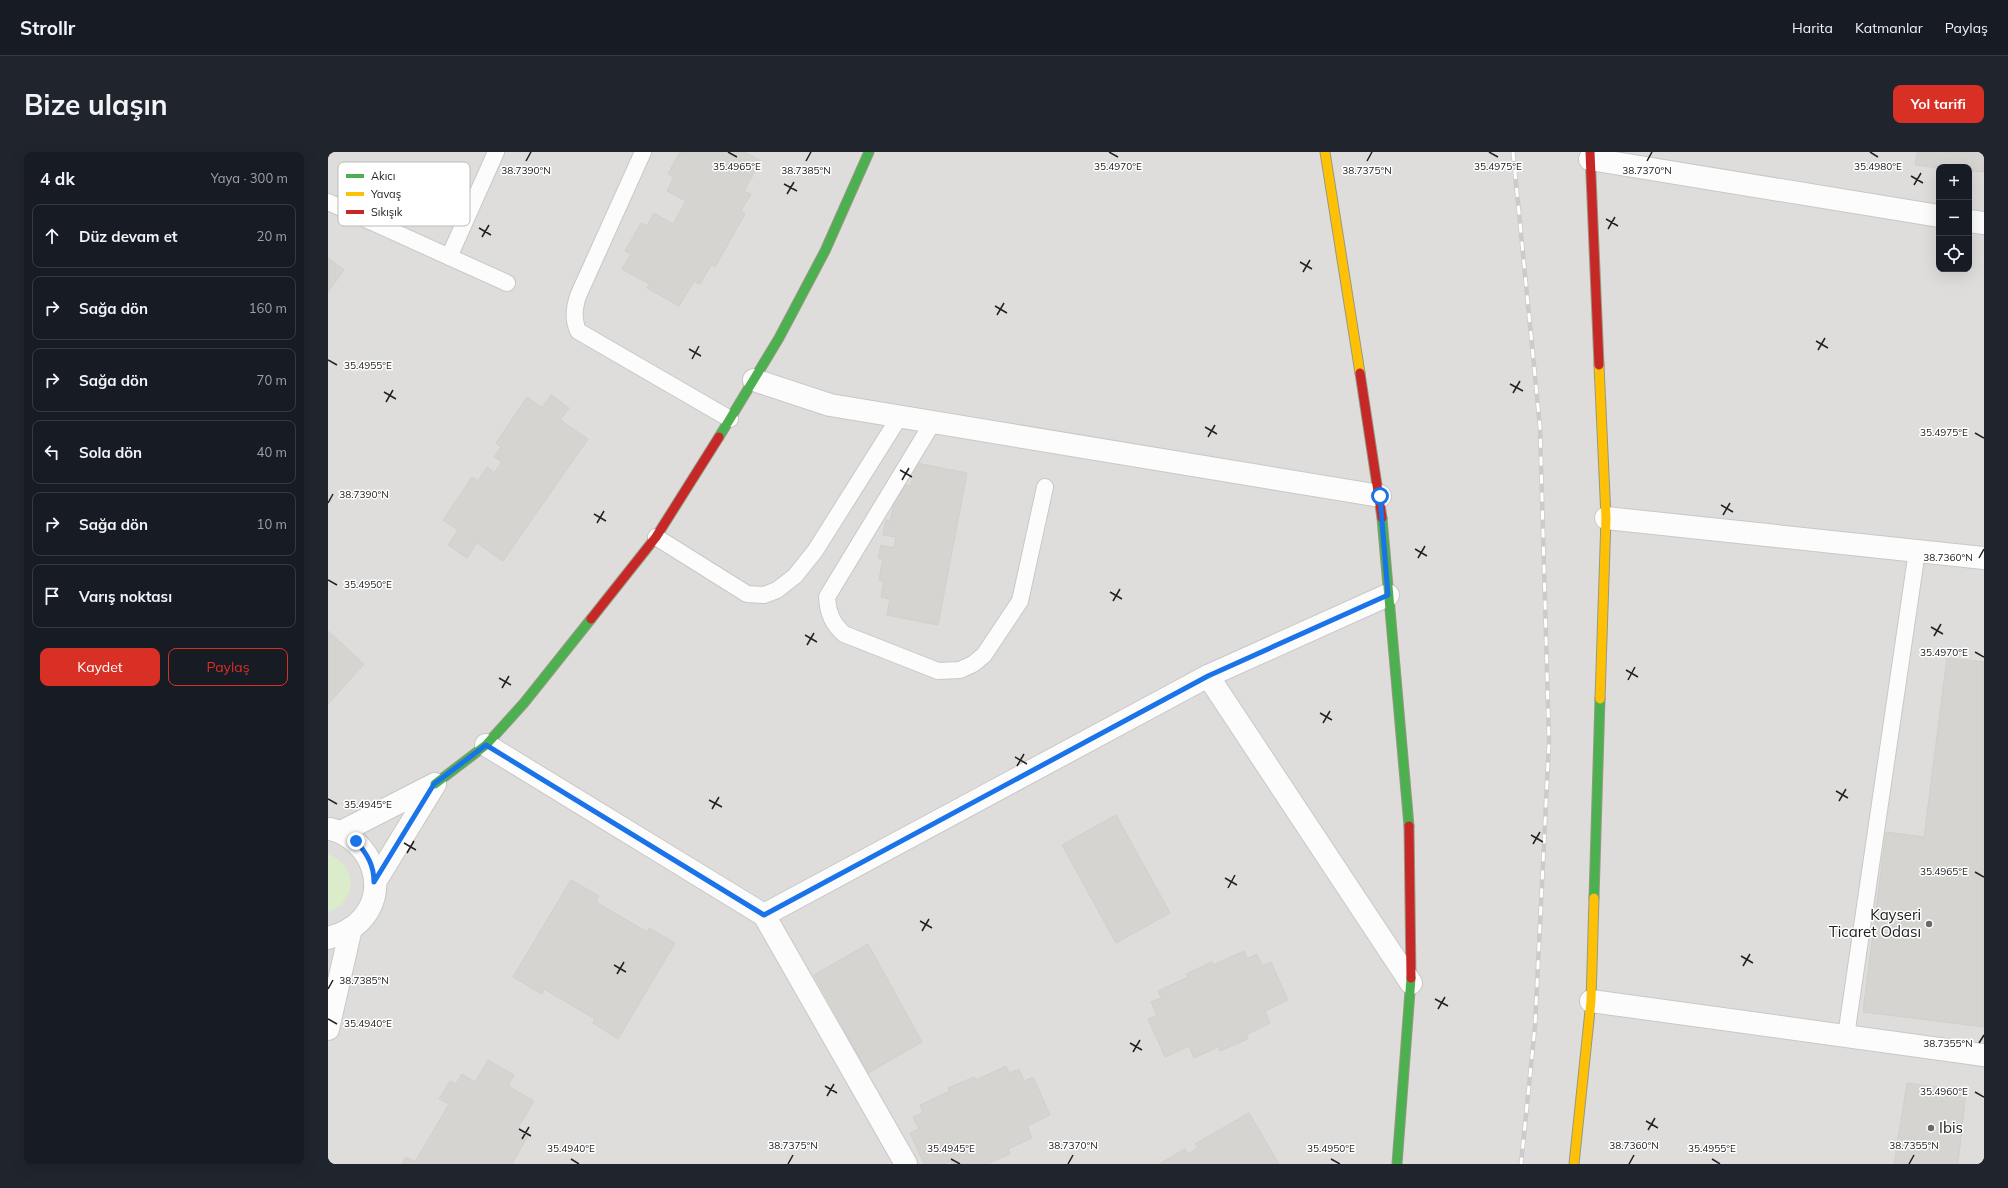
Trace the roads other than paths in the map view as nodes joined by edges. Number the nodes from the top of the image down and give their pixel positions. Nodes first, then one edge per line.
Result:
1 (496, 152) edge
2 (643, 152) edge
3 (869, 152) edge
4 (1325, 152) edge
5 (1590, 155) edge
6 (328, 202) edge
7 (338, 207) edge
8 (470, 210) edge
9 (1936, 215) edge
10 (1972, 221) edge
11 (1984, 223) edge
12 (381, 226) edge
13 (463, 226) edge
14 (449, 257) junction
15 (507, 283) dead end
16 (754, 380) junction
17 (900, 416) junction
18 (730, 419) junction
19 (933, 422) junction
20 (1045, 487) dead end
21 (1380, 496) junction
22 (1606, 518) junction
23 (656, 537) junction
24 (1917, 551) junction
25 (1984, 558) edge
26 (1388, 595) junction
27 (1208, 676) junction
28 (486, 745) junction
29 (434, 784) junction
30 (335, 830) edge
31 (374, 882) junction
32 (764, 915) junction
33 (351, 928) junction
34 (328, 938) edge
35 (1411, 982) junction
36 (1591, 1001) junction
37 (328, 1029) edge
38 (1846, 1036) junction
39 (1984, 1056) edge
40 (906, 1164) edge
41 (1397, 1164) edge
42 (1574, 1164) edge

1 - 8 lane
2 - 18 lane
3 - 16 street
4 - 21 street
5 - 9 street
5 - 22 street
6 - 7 lane
10 - 11 street
12 - 14 lane
13 - 14 lane
14 - 15 lane
16 - 17 street
16 - 18 street
17 - 19 street
17 - 23 lane
18 - 23 street
19 - 20 lane
19 - 21 street
21 - 26 street
22 - 24 street
22 - 36 street
23 - 28 street
24 - 25 street
24 - 38 lane
26 - 27 street
26 - 35 street
27 - 32 street
27 - 35 street
28 - 29 street
28 - 32 street
29 - 30 street
29 - 31 street
30 - 31 street
31 - 33 street
32 - 40 street
33 - 34 street
33 - 37 street
35 - 41 street
36 - 38 street
36 - 42 street
38 - 39 street

